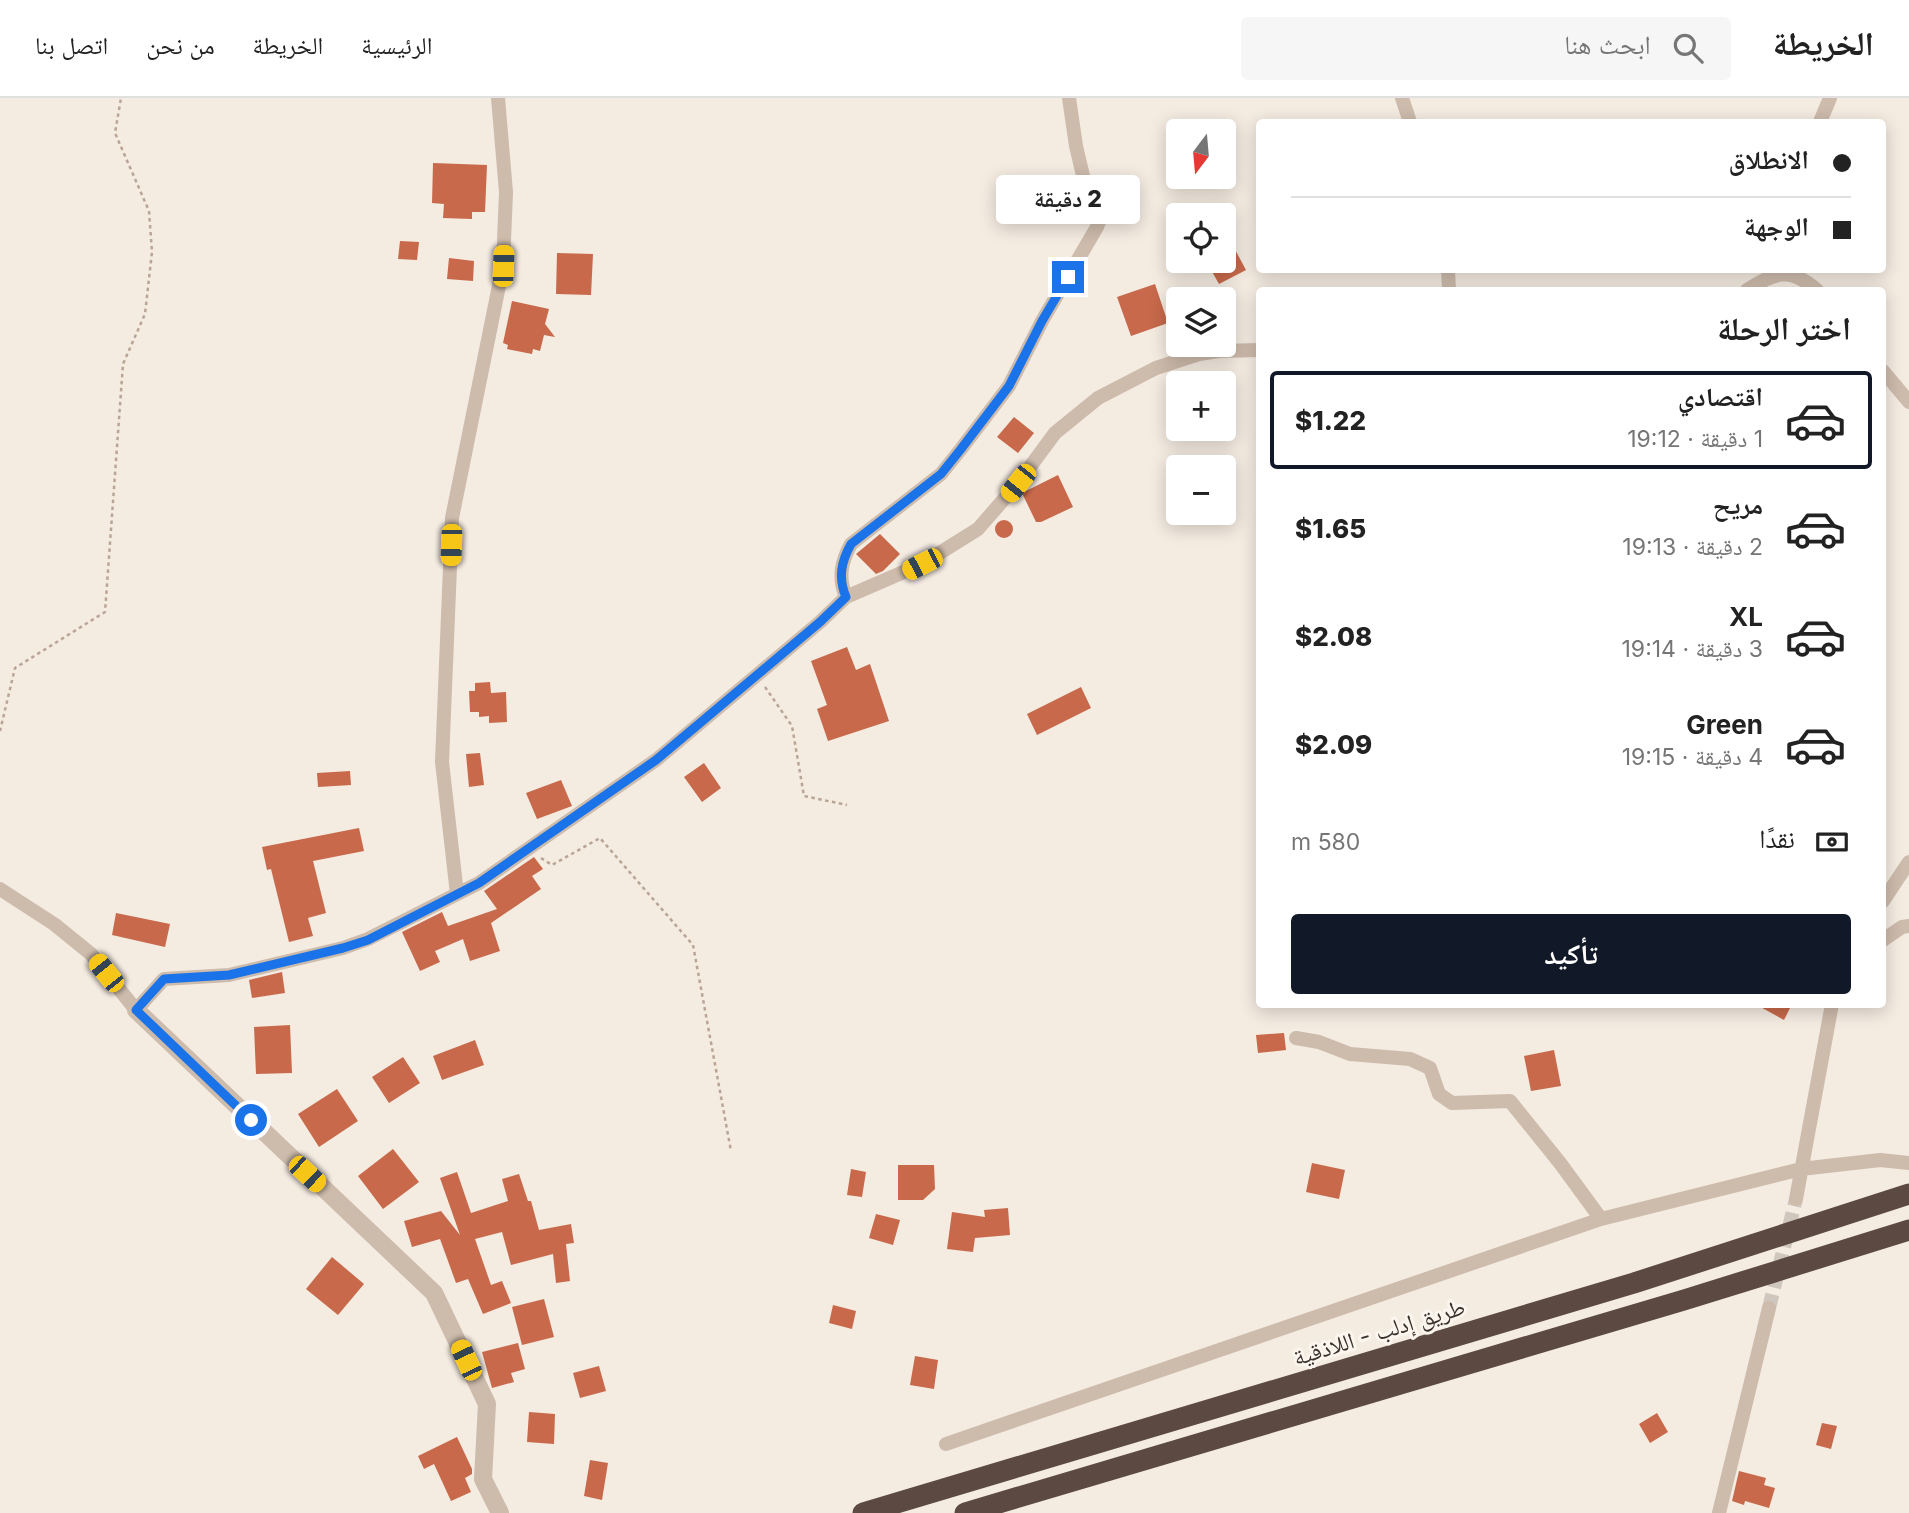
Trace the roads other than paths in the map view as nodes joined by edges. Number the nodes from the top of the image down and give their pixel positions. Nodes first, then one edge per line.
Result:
1 (498, 98) edge
2 (1069, 98) edge
3 (1402, 98) edge
4 (1830, 98) edge
5 (1409, 119) edge
6 (1821, 119) edge
7 (1779, 273) edge
8 (1787, 273) edge
9 (1752, 287) edge
10 (1813, 287) edge
11 (1256, 351) edge
12 (1886, 375) edge
13 (1909, 402) edge
14 (846, 597) junction
15 (1909, 862) edge
16 (0, 889) edge
17 (457, 894) junction
18 (1886, 896) edge
19 (1909, 926) edge
20 (1886, 938) edge
21 (1831, 1008) edge
22 (136, 1010) junction
23 (1297, 1038) dead end
24 (1909, 1163) edge
25 (1801, 1169) junction
26 (1909, 1194) edge
27 (1796, 1199) tunnel mouth
28 (1601, 1219) junction
29 (1909, 1230) edge
30 (1769, 1308) tunnel mouth
31 (946, 1444) dead end
32 (500, 1513) edge
33 (863, 1513) edge
34 (965, 1513) edge
35 (1719, 1513) edge

1 - 17 street
2 - 14 street
3 - 5 street
4 - 6 street
7 - 9 street
8 - 10 street
11 - 14 street
12 - 13 street
14 - 17 street
15 - 18 street
16 - 22 street
17 - 22 street
19 - 20 street
21 - 25 street
22 - 32 street
23 - 28 street
24 - 25 street
25 - 27 street
25 - 28 street
26 - 33 highway, طريق إدلب - اللاذقية
28 - 31 street
29 - 34 highway
30 - 35 street

